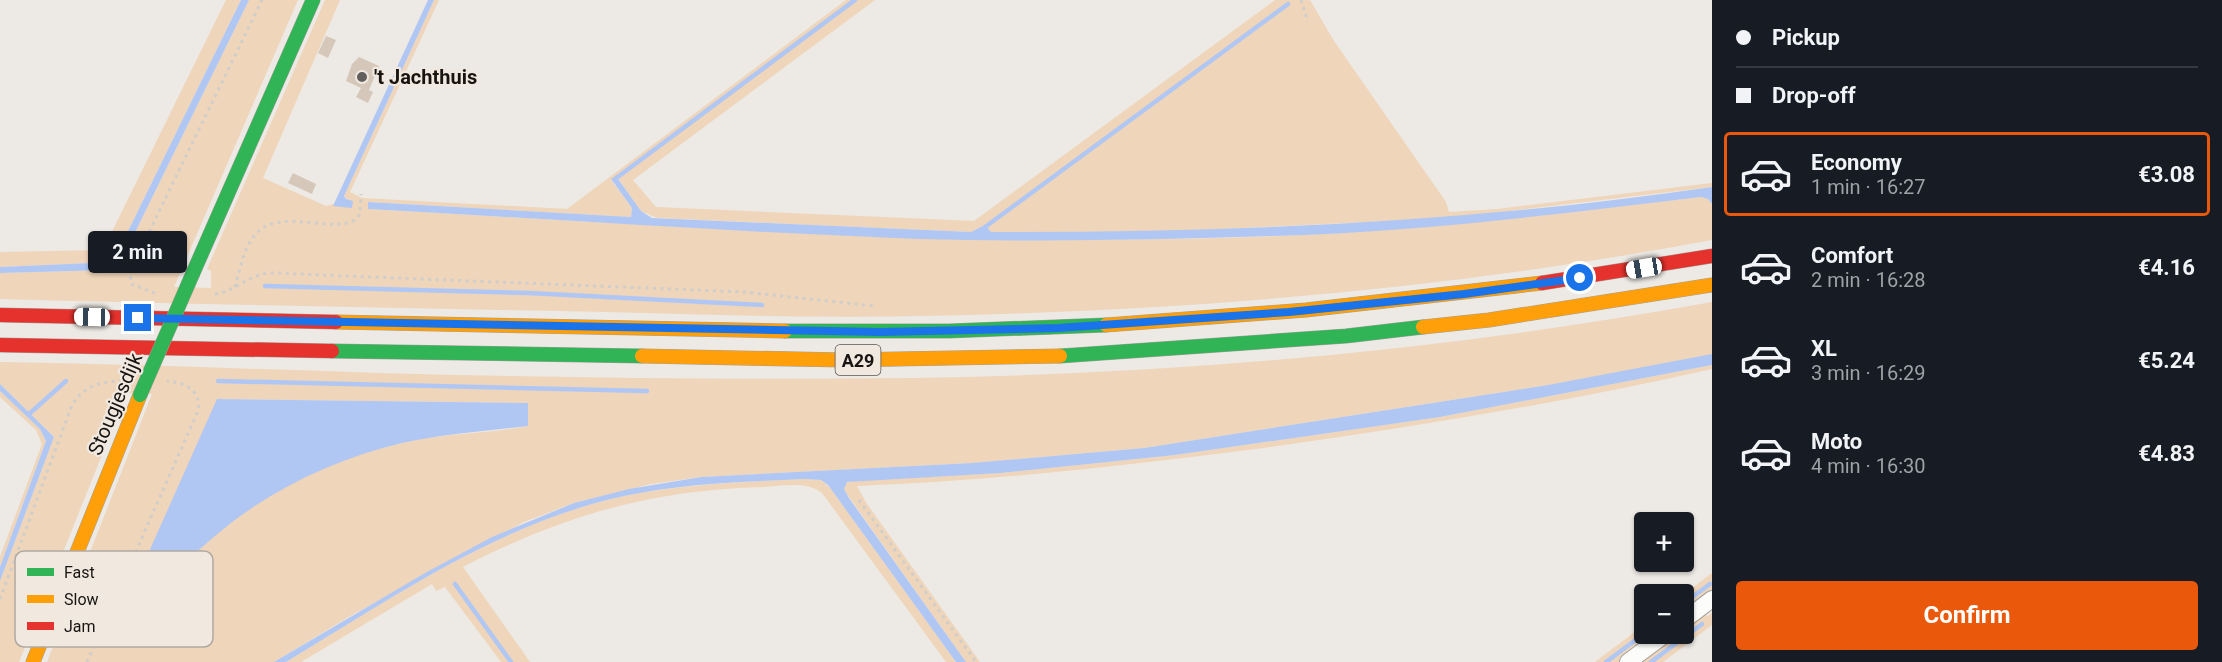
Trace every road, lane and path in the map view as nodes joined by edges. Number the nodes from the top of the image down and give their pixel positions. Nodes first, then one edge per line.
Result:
1 (262, 0) edge
2 (313, 0) edge
3 (1301, 0) edge
4 (1308, 22) dead end
5 (361, 194) dead end
6 (1712, 256) edge
7 (1712, 285) edge
8 (235, 287) junction
9 (162, 294) dead end
10 (207, 296) dead end
11 (876, 306) dead end
12 (0, 315) edge
13 (0, 345) edge
14 (859, 500) dead end
15 (77, 551) edge
16 (1712, 599) edge
17 (1694, 613) edge
18 (1652, 644) edge
19 (39, 647) edge
20 (33, 662) edge
21 (975, 662) edge
22 (1628, 662) edge

1 - 9 path
2 - 15 main road, Stougjesdijk, bridge
3 - 4 path
5 - 8 path
6 - 12 main road, A29
7 - 13 main road, A29
8 - 10 path
8 - 11 path
14 - 21 path
16 - 17 street
18 - 22 street
19 - 20 main road, Stougjesdijk, bridge

